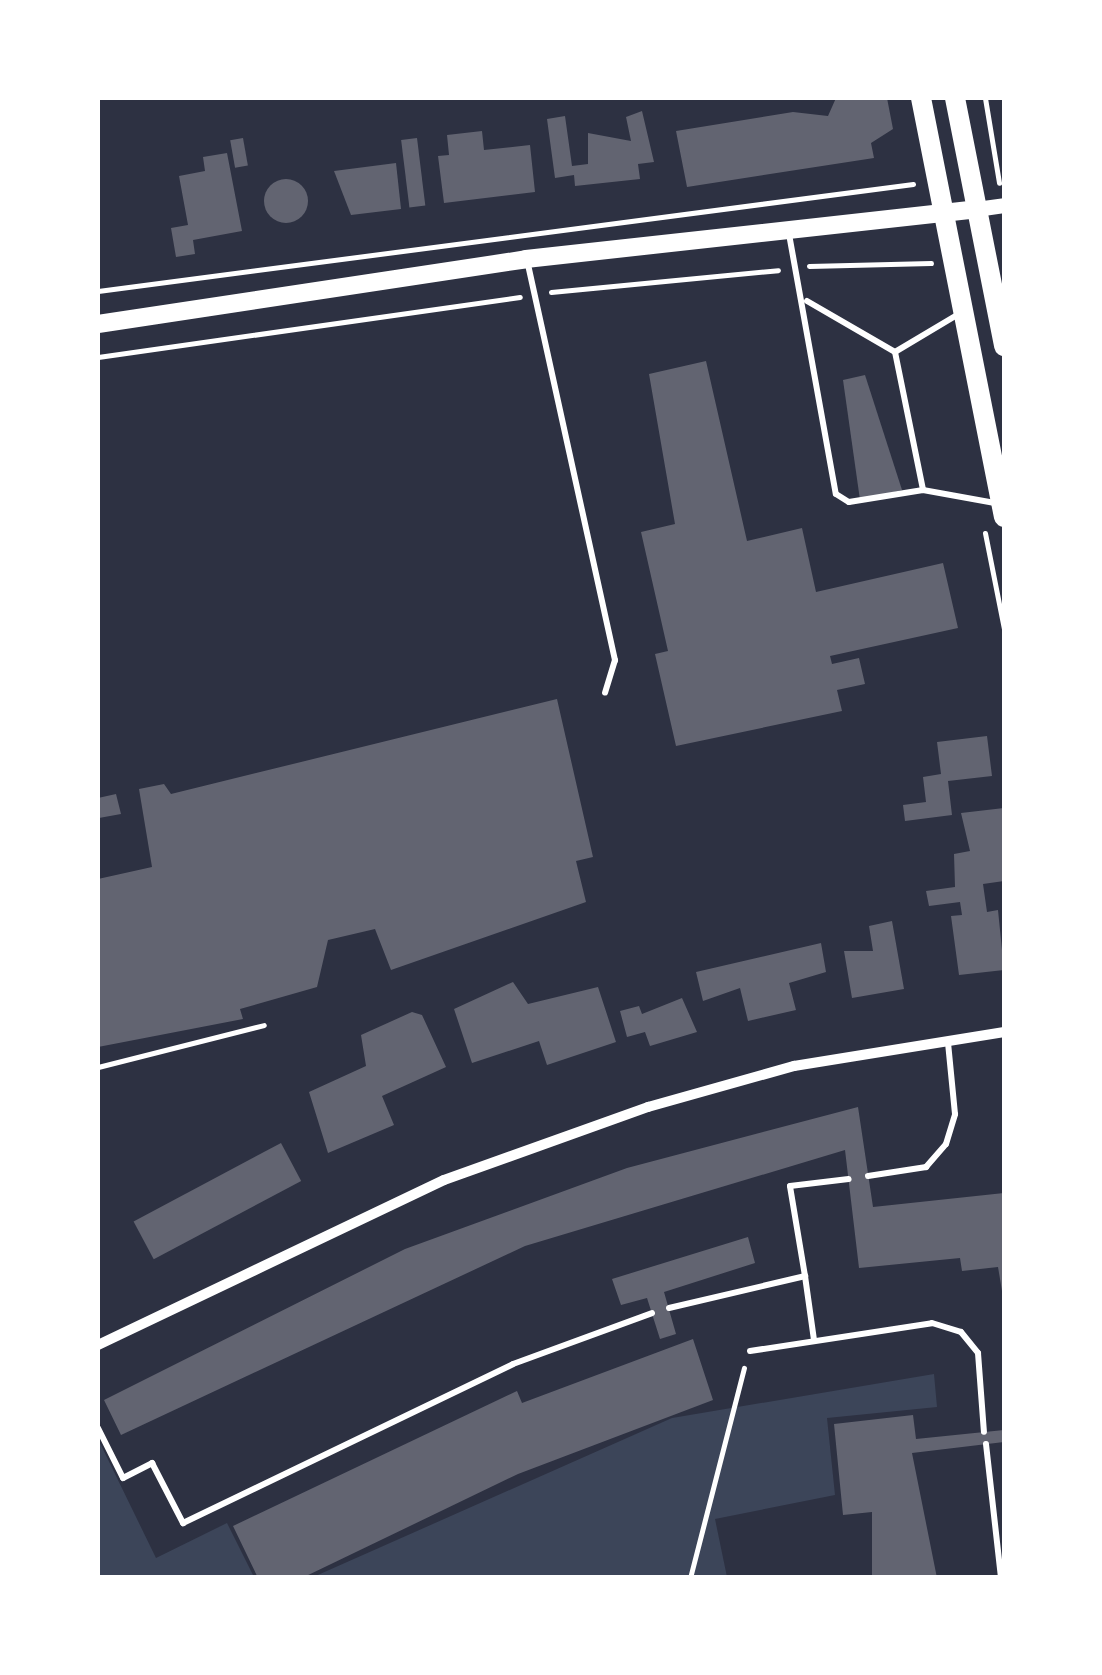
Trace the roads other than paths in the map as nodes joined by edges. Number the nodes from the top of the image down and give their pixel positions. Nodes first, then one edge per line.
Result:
1 (921, 98) edge
2 (955, 98) edge
3 (1003, 205) edge
4 (976, 209) junction
5 (942, 215) junction
6 (789, 234) junction
7 (526, 259) junction
8 (806, 300) junction
9 (962, 311) junction
10 (98, 324) edge
11 (1004, 346) edge
12 (894, 352) junction
13 (923, 490) junction
14 (1003, 510) edge
15 (606, 693) dead end
16 (1004, 1032) edge
17 (948, 1042) junction
18 (868, 1176) dead end
19 (849, 1179) dead end
20 (805, 1276) junction
21 (668, 1308) dead end
22 (652, 1314) dead end
23 (814, 1340) junction
24 (98, 1345) edge
25 (750, 1351) road end
26 (98, 1428) edge
27 (984, 1432) dead end
28 (986, 1444) dead end
29 (1000, 1578) edge

1 - 5 main road
2 - 4 main road
3 - 4 street
4 - 5 main road
4 - 11 main road
5 - 6 main road
5 - 9 main road
6 - 7 main road
6 - 8 lane
7 - 10 main road
7 - 15 lane
8 - 12 lane
8 - 13 lane
9 - 12 lane
9 - 14 main road
12 - 13 lane
13 - 14 lane
16 - 17 street
17 - 18 lane
17 - 24 street
19 - 20 lane
20 - 21 lane
20 - 23 lane
22 - 26 lane
23 - 25 lane
23 - 27 lane
28 - 29 lane

